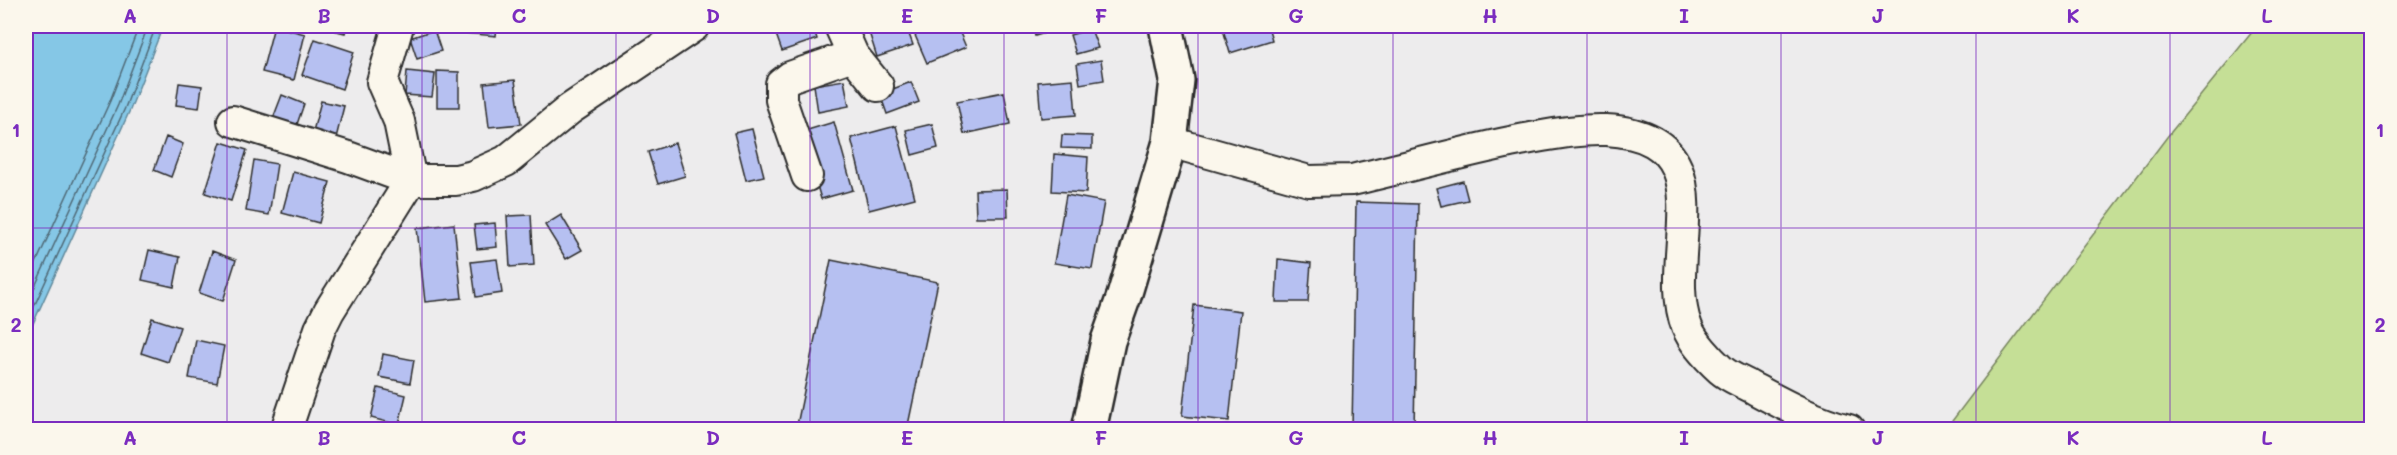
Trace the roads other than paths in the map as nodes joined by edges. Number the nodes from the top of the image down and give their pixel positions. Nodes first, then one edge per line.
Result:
1 (398, 26) edge
2 (694, 26) edge
3 (840, 26) edge
4 (1166, 26) edge
5 (853, 55) junction
6 (878, 86) dead end
7 (233, 121) dead end
8 (1170, 142) junction
9 (807, 176) dead end
10 (411, 180) junction
11 (285, 429) edge
12 (1089, 429) edge
13 (1849, 429) edge

1 - 10 street
2 - 10 street
3 - 5 street
4 - 8 street
5 - 6 street
5 - 9 street
7 - 10 street
8 - 12 street
8 - 13 street
10 - 11 street

